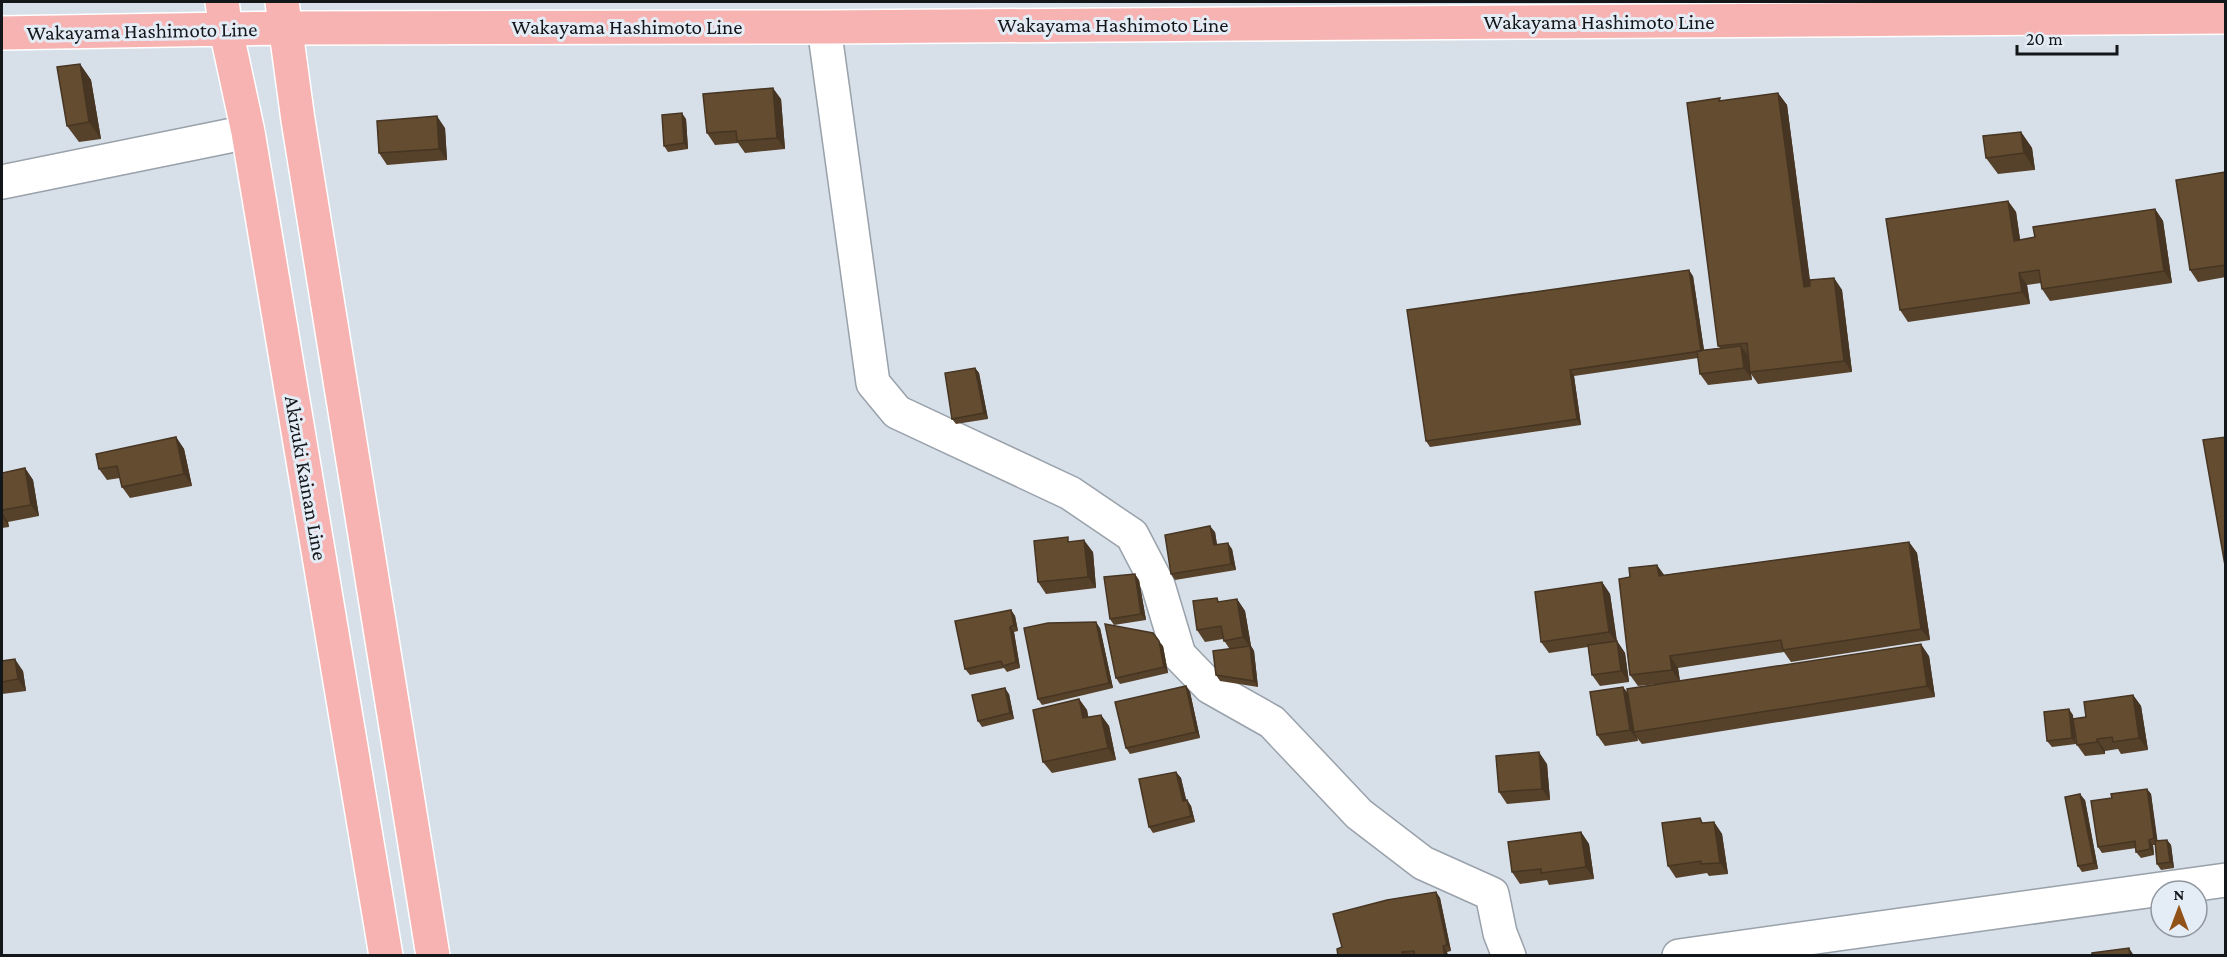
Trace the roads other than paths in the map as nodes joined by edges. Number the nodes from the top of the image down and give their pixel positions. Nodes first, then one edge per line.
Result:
1 (284, 15) edge
2 (224, 16) edge
3 (2226, 17) edge
4 (824, 27) junction
5 (2, 33) edge
6 (248, 132) junction
7 (2, 182) edge
8 (2226, 880) edge
9 (386, 956) edge
10 (433, 956) edge
11 (1509, 956) edge
12 (1679, 956) edge

1 - 2 main road, Wakayama Hashimoto Line
1 - 4 main road, Wakayama Hashimoto Line
1 - 10 main road
2 - 5 main road, Wakayama Hashimoto Line
2 - 6 main road, Akizuki Kainan Line
3 - 4 main road, Wakayama Hashimoto Line
4 - 11 street
6 - 7 street
6 - 9 main road, Akizuki Kainan Line
8 - 12 street

